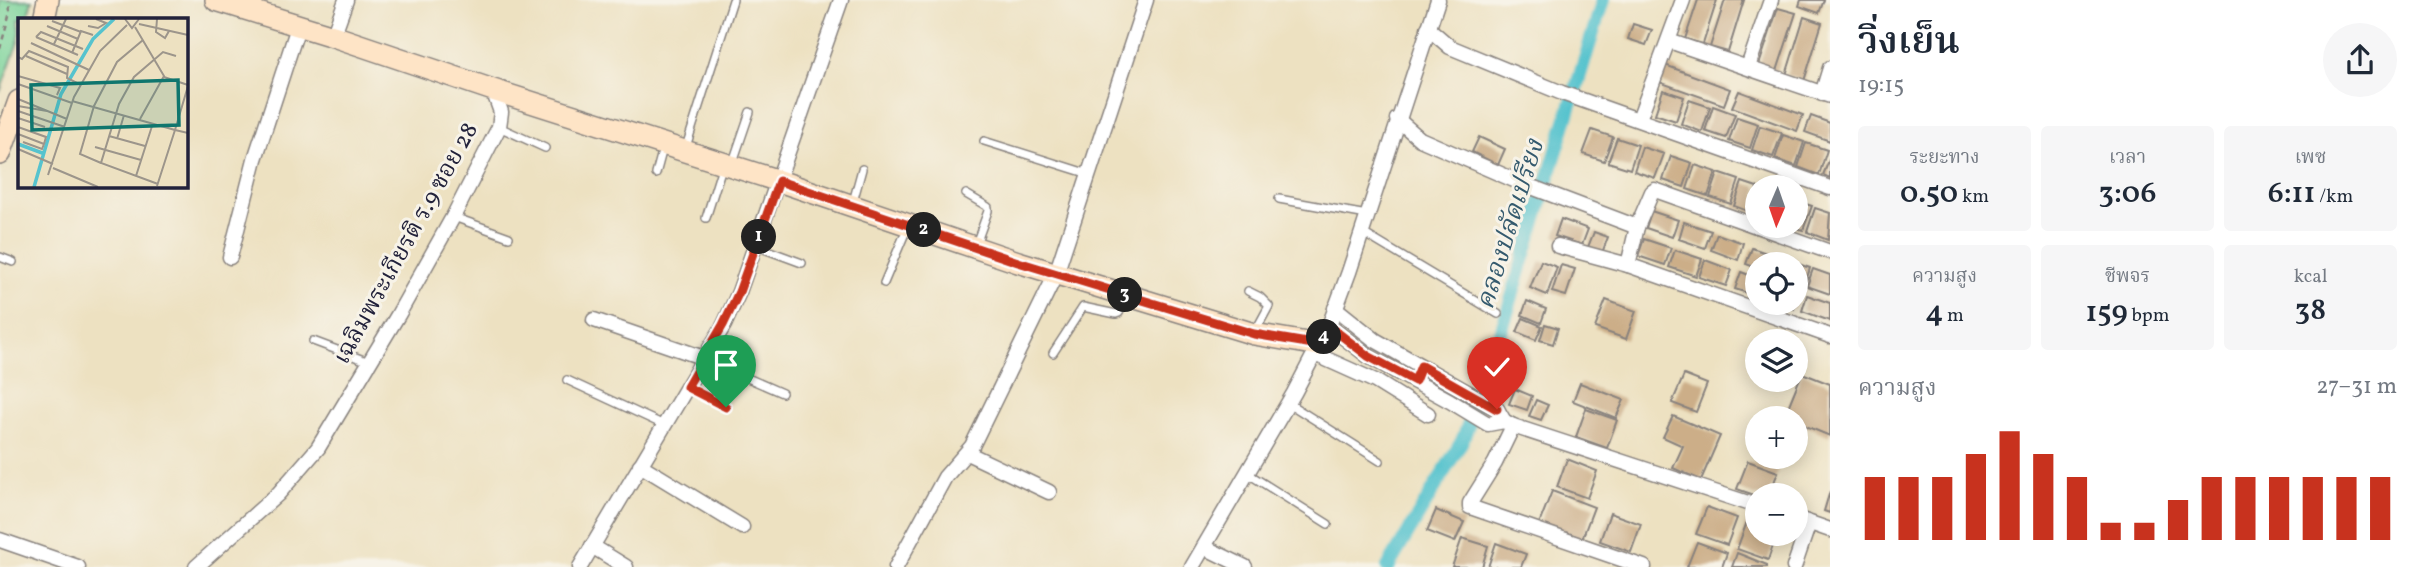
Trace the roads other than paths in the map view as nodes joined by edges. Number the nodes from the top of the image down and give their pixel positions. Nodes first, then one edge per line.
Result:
1 (48, 0) edge
2 (216, 0) edge
3 (346, 0) edge
4 (733, 0) edge
5 (841, 0) edge
6 (1146, 0) edge
7 (1438, 0) edge
8 (1683, 0) edge
9 (1770, 0) edge
10 (44, 18) edge
11 (298, 27) junction
12 (1428, 28) junction
13 (333, 36) junction
14 (1669, 41) junction
15 (1748, 67) junction
16 (1830, 68) edge
17 (493, 90) junction
18 (1826, 95) edge
19 (18, 104) edge
20 (750, 112) dead end
21 (1639, 119) junction
22 (1397, 120) junction
23 (499, 127) junction
24 (984, 141) dead end
25 (545, 148) dead end
26 (674, 148) junction
27 (0, 154) edge
28 (727, 165) junction
29 (862, 169) dead end
30 (656, 174) dead end
31 (1090, 174) junction
32 (779, 181) junction
33 (1830, 188) edge
34 (967, 194) dead end
35 (1279, 199) dead end
36 (852, 206) junction
37 (1367, 215) junction
38 (453, 217) junction
39 (706, 218) dead end
40 (908, 225) junction
41 (1637, 228) junction
42 (1362, 233) junction
43 (509, 237) dead end
44 (756, 246) junction
45 (1558, 246) dead end
46 (974, 247) junction
47 (1830, 252) edge
48 (0, 257) edge
49 (230, 257) dead end
50 (13, 262) dead end
51 (802, 263) dead end
52 (1628, 265) junction
53 (1056, 274) junction
54 (884, 283) dead end
55 (1248, 291) dead end
56 (1128, 295) junction
57 (1335, 308) junction
58 (1498, 314) dead end
59 (594, 320) dead end
60 (1329, 326) junction
61 (1254, 334) junction
62 (1830, 336) edge
63 (1375, 340) junction
64 (313, 341) dead end
65 (1317, 350) junction
66 (1053, 353) dead end
67 (1368, 356) junction
68 (704, 358) junction
69 (370, 362) junction
70 (1421, 366) junction
71 (567, 380) dead end
72 (1415, 381) junction
73 (687, 387) junction
74 (782, 393) dead end
75 (1453, 394) junction
76 (1288, 403) junction
77 (726, 407) dead end
78 (1428, 414) dead end
79 (1505, 419) junction
80 (664, 425) junction
81 (967, 453) junction
82 (1380, 461) dead end
83 (639, 465) junction
84 (1247, 473) junction
85 (1049, 492) dead end
86 (1745, 502) edge
87 (1808, 523) edge
88 (1328, 524) dead end
89 (742, 527) dead end
90 (1830, 530) edge
91 (0, 540) edge
92 (1798, 546) edge
93 (592, 547) junction
94 (1204, 547) junction
95 (76, 567) edge
96 (196, 567) edge
97 (580, 567) edge
98 (626, 567) edge
99 (896, 567) edge
100 (1192, 567) edge
101 (1245, 567) edge
102 (1644, 567) edge
103 (1794, 567) edge

1 - 10 street
2 - 11 street
3 - 13 street
4 - 26 lane
5 - 32 street
6 - 31 street
7 - 12 street
8 - 14 street
9 - 15 street
11 - 13 street
11 - 49 street
12 - 21 street
12 - 22 street
13 - 17 street
14 - 15 street
14 - 21 street
15 - 18 street
16 - 18 street
17 - 23 street, เฉลิมพระเกียรติ ร.9 ซอย 28
17 - 26 street
19 - 27 street
20 - 28 lane
21 - 33 street
22 - 37 street
22 - 41 street
23 - 25 lane
23 - 38 street, เฉลิมพระเกียรติ ร.9 ซอย 28
24 - 31 lane
26 - 28 street
26 - 30 lane
28 - 32 street
28 - 39 lane
29 - 36 lane
31 - 53 street
32 - 36 street
32 - 44 street
34 - 46 lane
35 - 37 lane
36 - 40 street
37 - 42 street
38 - 43 lane
38 - 69 street, เฉลิมพระเกียรติ ร.9 ซอย 28
40 - 46 street
40 - 54 lane
41 - 47 street
41 - 52 street
42 - 57 street
42 - 58 lane
44 - 51 lane
44 - 68 street
45 - 52 street
46 - 53 street
48 - 50 lane
52 - 62 street
53 - 56 street
53 - 81 street
55 - 61 lane
56 - 61 street
56 - 66 lane
57 - 60 street
57 - 63 street
59 - 68 street
60 - 65 street
60 - 67 street
61 - 65 street
63 - 67 street
63 - 70 street
64 - 69 lane
65 - 76 street
65 - 78 street
67 - 72 street
68 - 73 street
68 - 74 lane
69 - 96 street, เฉลิมพระเกียรติ ร.9 ซอย 28
70 - 72 street
70 - 75 street
71 - 80 lane
72 - 75 street
73 - 77 lane
73 - 80 street
75 - 79 street
75 - 79 street
76 - 82 lane
76 - 84 street
79 - 86 street
79 - 102 street
80 - 83 street
81 - 85 street
81 - 99 street
83 - 89 street
83 - 93 street
84 - 88 lane
84 - 94 street
87 - 90 street
91 - 95 street
92 - 103 street
93 - 97 street
93 - 98 street
94 - 100 street
94 - 101 street

